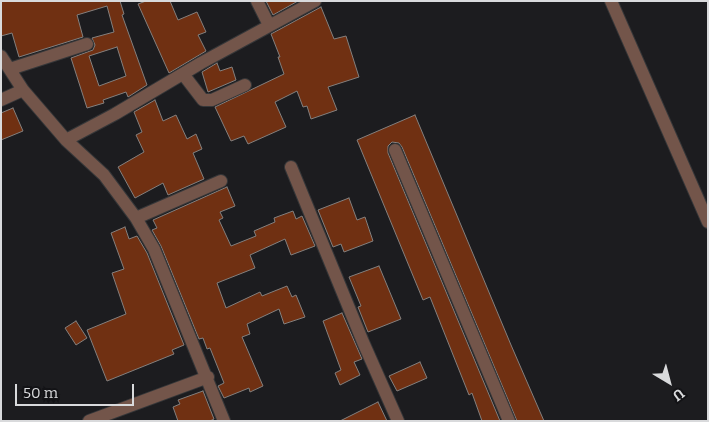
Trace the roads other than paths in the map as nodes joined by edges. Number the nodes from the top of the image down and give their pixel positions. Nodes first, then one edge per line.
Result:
1 (257, 1) edge
2 (315, 1) edge
3 (611, 1) edge
4 (269, 26) junction
5 (87, 44) dead end
6 (1, 56) edge
7 (10, 69) junction
8 (183, 74) junction
9 (245, 85) dead end
10 (23, 90) junction
11 (1, 100) edge
12 (66, 140) junction
13 (394, 150) dead end
14 (291, 167) dead end
15 (221, 181) dead end
16 (136, 218) junction
17 (708, 222) edge
18 (208, 377) junction
19 (89, 421) edge
20 (224, 421) edge
21 (398, 421) edge
22 (509, 421) edge

1 - 4 street
2 - 4 street
3 - 17 street
4 - 8 street
5 - 7 street
6 - 7 street
7 - 10 street
8 - 9 street
8 - 12 street
10 - 11 street
10 - 12 street
12 - 16 street
13 - 22 street
14 - 21 street
15 - 16 street
16 - 18 street
18 - 19 street
18 - 20 street

